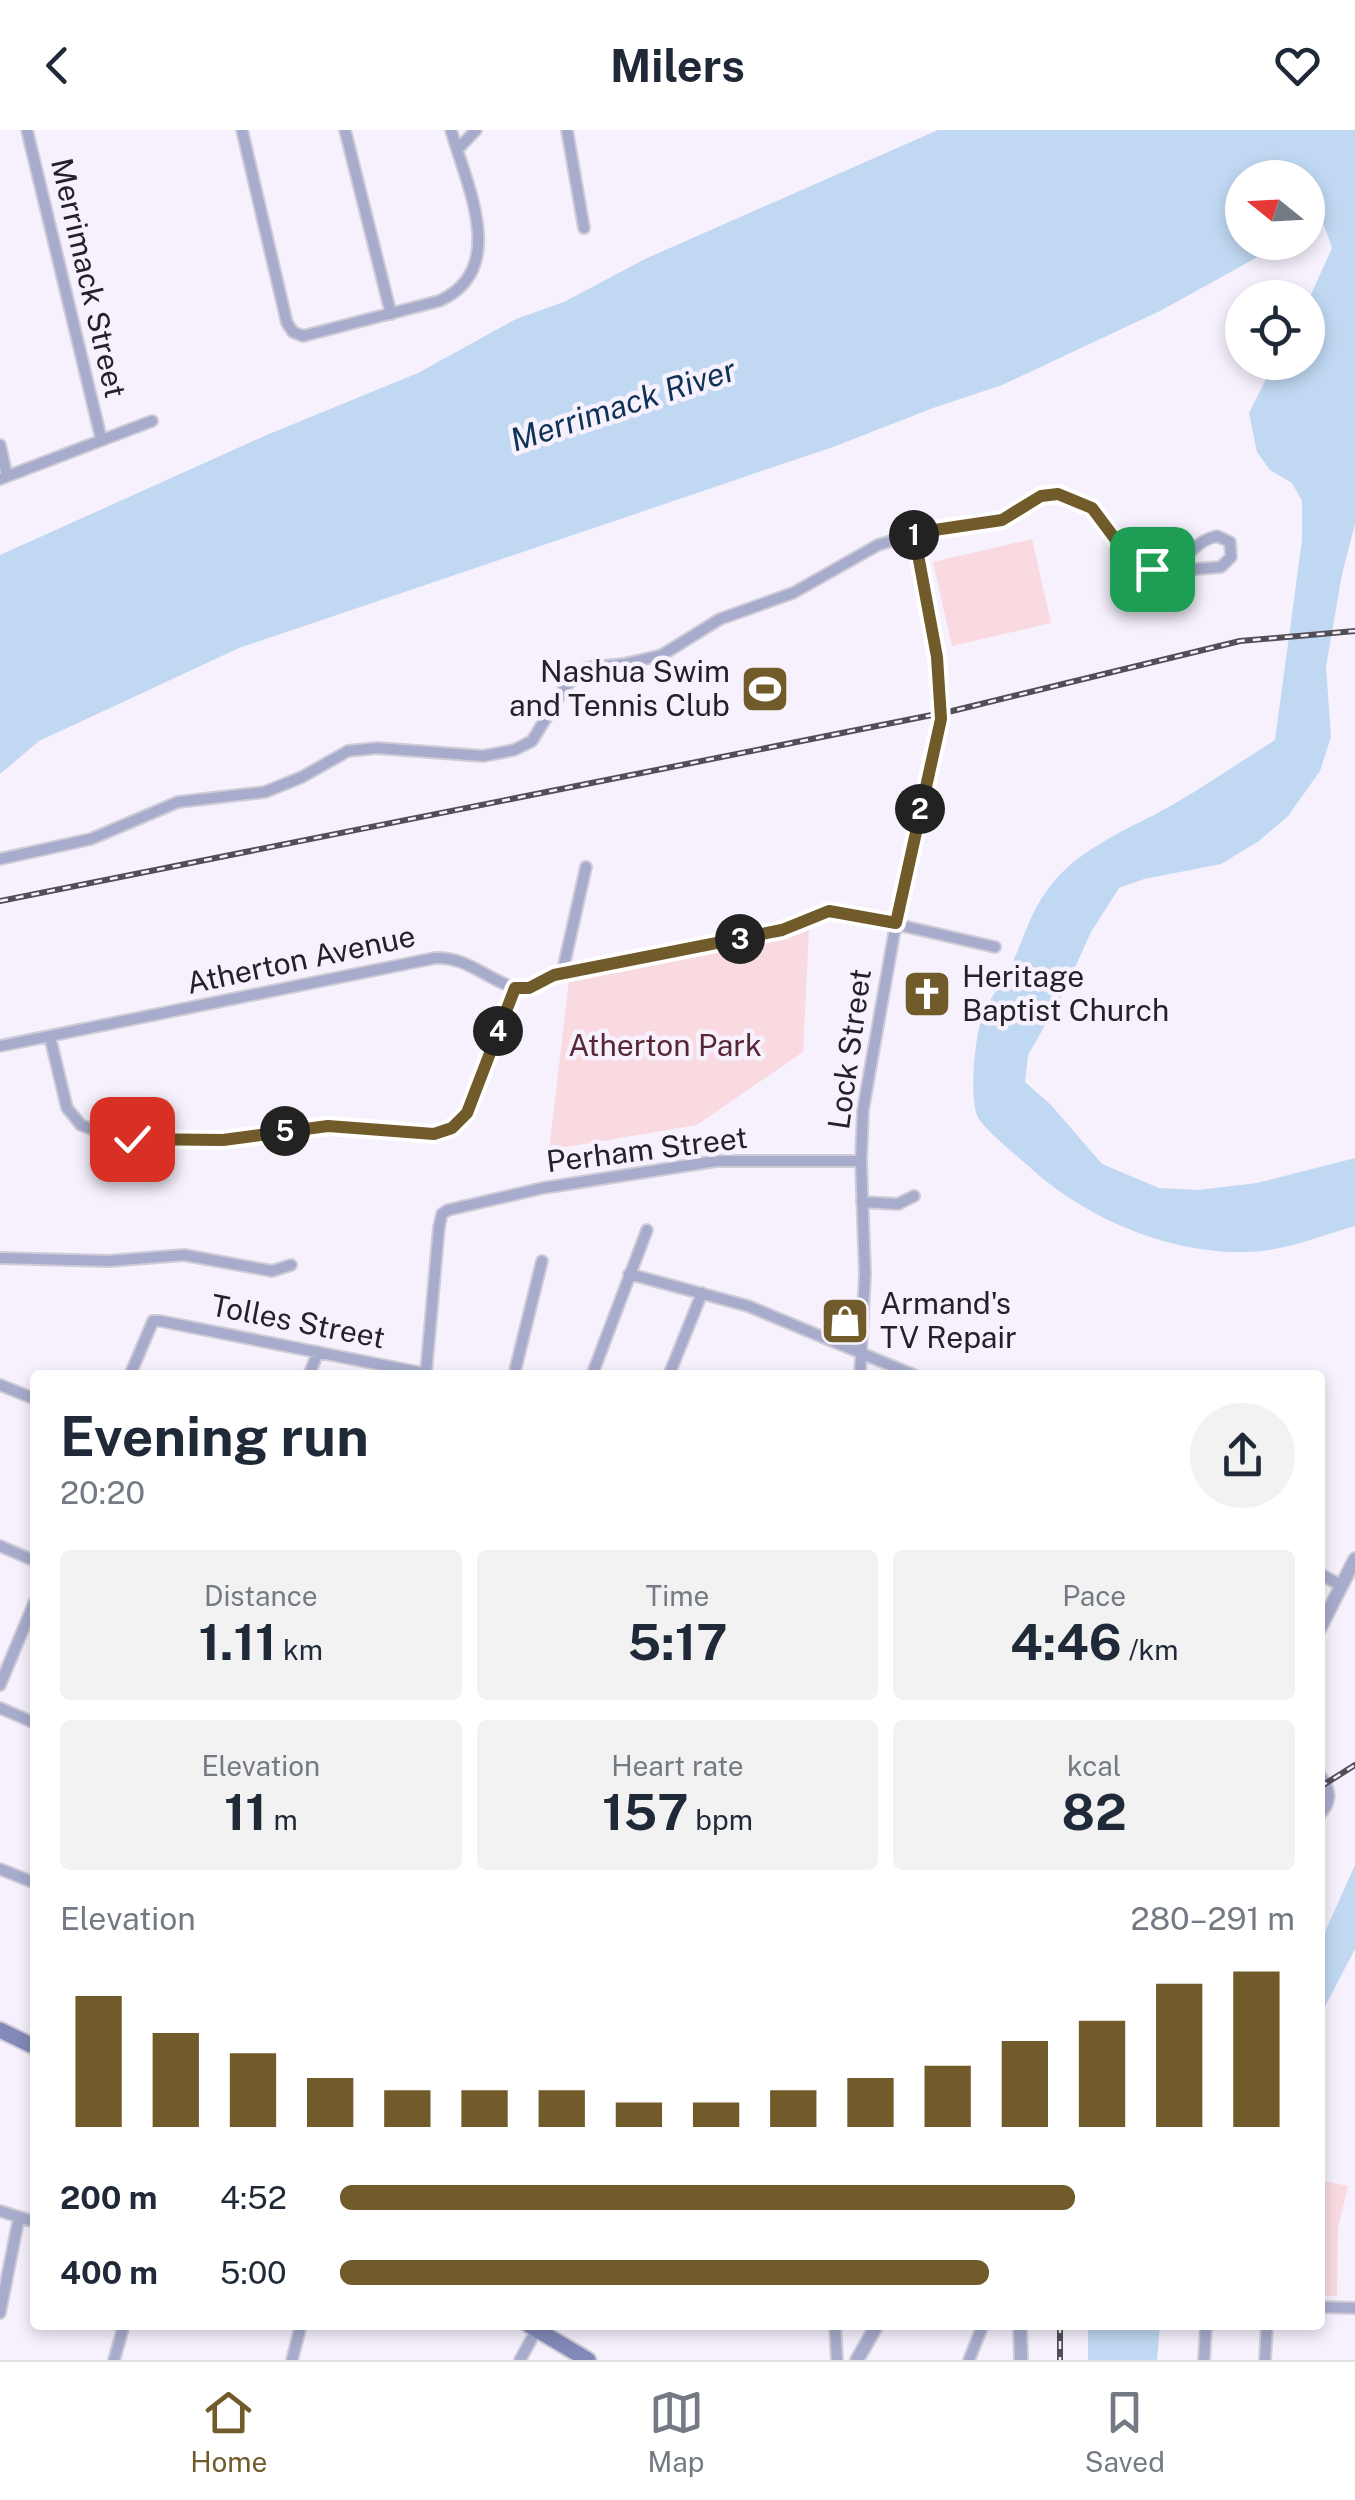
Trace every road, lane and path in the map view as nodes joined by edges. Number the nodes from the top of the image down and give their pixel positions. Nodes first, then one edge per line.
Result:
1 (27, 130) edge
2 (242, 130) edge
3 (345, 130) edge
4 (451, 130) edge
5 (476, 130) edge
6 (567, 130) edge
7 (457, 150) junction
8 (584, 228) dead end
9 (391, 314) junction
10 (152, 421) dead end
11 (101, 438) junction
12 (0, 446) edge
13 (4, 477) edge
14 (914, 533) junction
15 (1176, 571) junction
16 (0, 859) edge
17 (586, 867) dead end
18 (896, 923) junction
19 (996, 946) dead end
20 (562, 974) junction
21 (515, 988) junction
22 (50, 1037) junction
23 (0, 1046) edge
24 (861, 1161) junction
25 (914, 1196) dead end
26 (862, 1202) junction
27 (647, 1230) dead end
28 (0, 1258) edge
29 (542, 1260) dead end
30 (292, 1265) dead end
31 (630, 1274) junction
32 (702, 1292) junction
33 (318, 1352) junction
34 (862, 1352) junction
35 (132, 1370) edge
36 (311, 1370) edge
37 (409, 1370) edge
38 (429, 1370) edge
39 (515, 1370) edge
40 (594, 1370) edge
41 (671, 1370) edge
42 (860, 1370) edge
43 (903, 1370) edge
44 (0, 1385) edge
45 (30, 1397) edge
46 (0, 1546) edge
47 (30, 1559) edge
48 (1355, 1559) edge
49 (1325, 1577) edge
50 (1342, 1586) junction
51 (30, 1613) edge
52 (1325, 1618) edge
53 (0, 1686) edge
54 (0, 1708) edge
55 (30, 1721) edge
56 (0, 1869) edge
57 (30, 1881) edge
58 (0, 2030) edge
59 (30, 2044) edge
60 (0, 2211) edge
61 (19, 2217) junction
62 (30, 2220) edge
63 (1325, 2307) edge
64 (1355, 2308) edge
65 (0, 2313) edge
66 (123, 2330) edge
67 (300, 2330) edge
68 (537, 2330) edge
69 (545, 2330) edge
70 (836, 2330) edge
71 (873, 2330) edge
72 (981, 2330) edge
73 (1020, 2330) edge
74 (1206, 2330) edge
75 (1266, 2330) edge
76 (114, 2360) edge
77 (292, 2360) edge
78 (520, 2360) edge
79 (588, 2360) edge
80 (837, 2360) edge
81 (856, 2360) edge
82 (969, 2360) edge
83 (1021, 2360) edge
84 (1204, 2360) edge
85 (1264, 2360) edge

1 - 11 street, Merrimack Street
2 - 9 street
3 - 9 street
4 - 7 street
5 - 7 street
6 - 8 street
7 - 9 street
10 - 11 street
11 - 13 street
12 - 13 street
14 - 15 street
14 - 16 street
14 - 18 street, Lock Street
15 - 15 street
17 - 20 street
18 - 19 street
18 - 20 street
18 - 24 street, Lock Street
20 - 21 street
21 - 22 street, Atherton Avenue
21 - 22 street
22 - 23 street, Atherton Avenue
24 - 26 street, Lock Street
24 - 38 street, Perham Street
25 - 26 street
26 - 34 street, Lock Street
27 - 31 street
28 - 30 street
29 - 39 street
31 - 32 street
31 - 40 street
32 - 34 street
32 - 41 street
33 - 35 street, Tolles Street
33 - 36 street
33 - 37 street, Tolles Street
34 - 42 street, Lock Street
34 - 43 street
44 - 45 street
46 - 47 street
48 - 50 street
49 - 50 street
50 - 52 street
51 - 53 street
54 - 55 street
56 - 57 street
58 - 59 main road
60 - 61 street
61 - 62 street
61 - 65 street
63 - 64 street
66 - 76 street
67 - 77 street
68 - 78 street
69 - 79 main road
70 - 80 street
71 - 81 street
72 - 82 street
73 - 83 street
74 - 84 street
75 - 85 street

